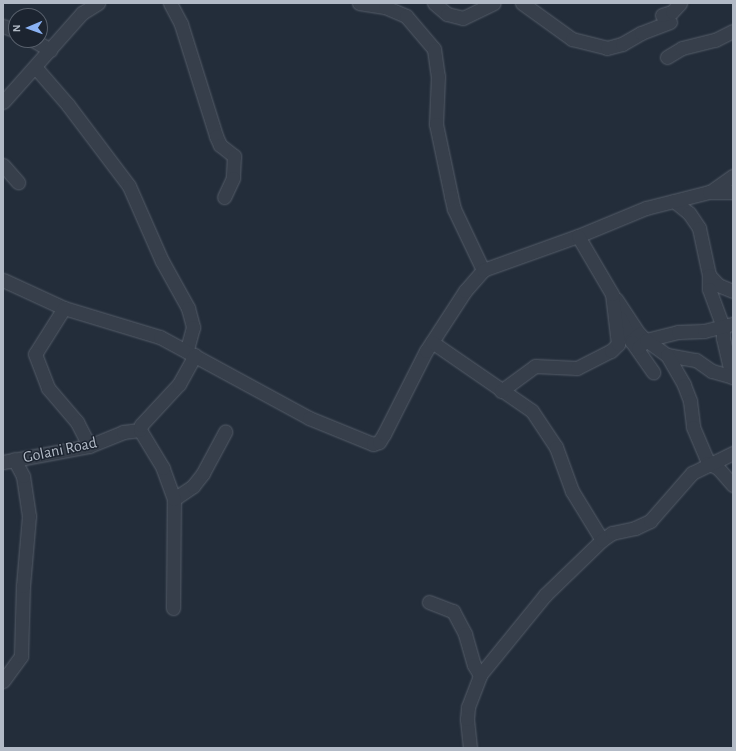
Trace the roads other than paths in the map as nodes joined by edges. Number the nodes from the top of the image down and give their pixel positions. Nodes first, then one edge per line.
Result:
1 (98, 3) edge
2 (170, 3) edge
3 (359, 3) edge
4 (434, 3) edge
5 (522, 3) edge
6 (680, 3) edge
7 (490, 4) edge
8 (733, 31) edge
9 (47, 48) edge
10 (50, 50) junction
11 (667, 56) dead end
12 (36, 68) junction
13 (3, 102) edge
14 (3, 165) edge
15 (733, 176) edge
16 (18, 182) dead end
17 (709, 192) junction
18 (733, 192) edge
19 (224, 197) dead end
20 (674, 201) junction
21 (578, 236) junction
22 (483, 270) junction
23 (709, 275) junction
24 (3, 280) edge
25 (733, 291) edge
26 (612, 294) junction
27 (64, 308) junction
28 (616, 311) junction
29 (728, 326) edge
30 (639, 341) junction
31 (432, 342) junction
32 (662, 351) junction
33 (191, 353) junction
34 (653, 372) dead end
35 (733, 377) edge
36 (501, 391) junction
37 (140, 430) junction
38 (225, 432) dead end
39 (89, 446) junction
40 (733, 453) edge
41 (8, 461) edge
42 (708, 463) junction
43 (733, 484) edge
44 (174, 499) junction
45 (602, 540) junction
46 (429, 602) dead end
47 (173, 608) dead end
48 (480, 675) junction
49 (3, 680) edge
50 (470, 748) edge

1 - 10 street
2 - 19 street
3 - 22 street
4 - 7 street
5 - 6 street
8 - 11 street
9 - 10 street
10 - 12 street
12 - 13 street
12 - 33 street
14 - 16 street
15 - 17 street
17 - 18 street
17 - 20 street
20 - 21 street
20 - 23 street
21 - 22 street
21 - 26 street
22 - 31 street
23 - 25 street
23 - 29 street
24 - 27 street
26 - 28 street
26 - 30 street
27 - 33 street
27 - 39 street
28 - 30 street
28 - 36 street
29 - 30 street
29 - 35 street
30 - 32 street
30 - 34 street
31 - 33 street
31 - 36 street
32 - 35 street
32 - 42 street
33 - 37 street
36 - 45 street
37 - 39 street, Golani Road
37 - 44 street
38 - 44 street
39 - 41 street, Golani Road
40 - 42 street
41 - 49 street
42 - 43 street
42 - 45 street
44 - 47 street
45 - 48 street
46 - 48 street
48 - 50 street

